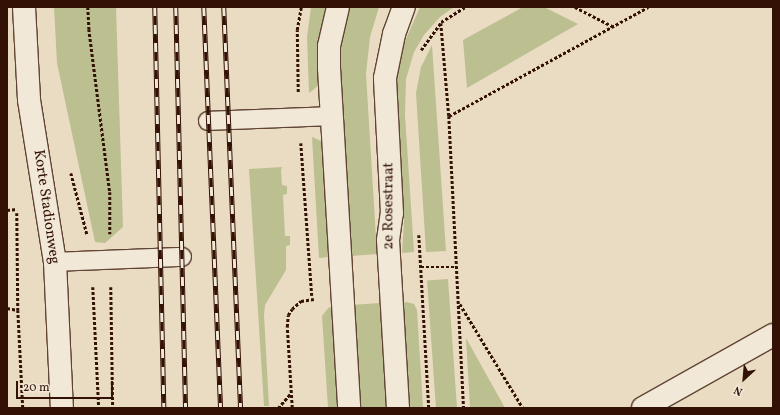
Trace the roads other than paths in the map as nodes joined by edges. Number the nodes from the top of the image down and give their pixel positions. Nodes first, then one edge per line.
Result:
1 (24, 7) edge
2 (338, 7) edge
3 (404, 7) edge
4 (331, 116) junction
5 (208, 121) dead end
6 (182, 257) dead end
7 (55, 262) junction
8 (773, 335) edge
9 (62, 408) edge
10 (349, 408) edge
11 (398, 408) edge
12 (643, 408) edge

1 - 7 main road, Korte Stadionweg
2 - 4 main road
3 - 11 main road, 2e Rosestraat
4 - 5 lane
4 - 10 main road
6 - 7 lane
7 - 9 main road, Korte Stadionweg
8 - 12 main road

